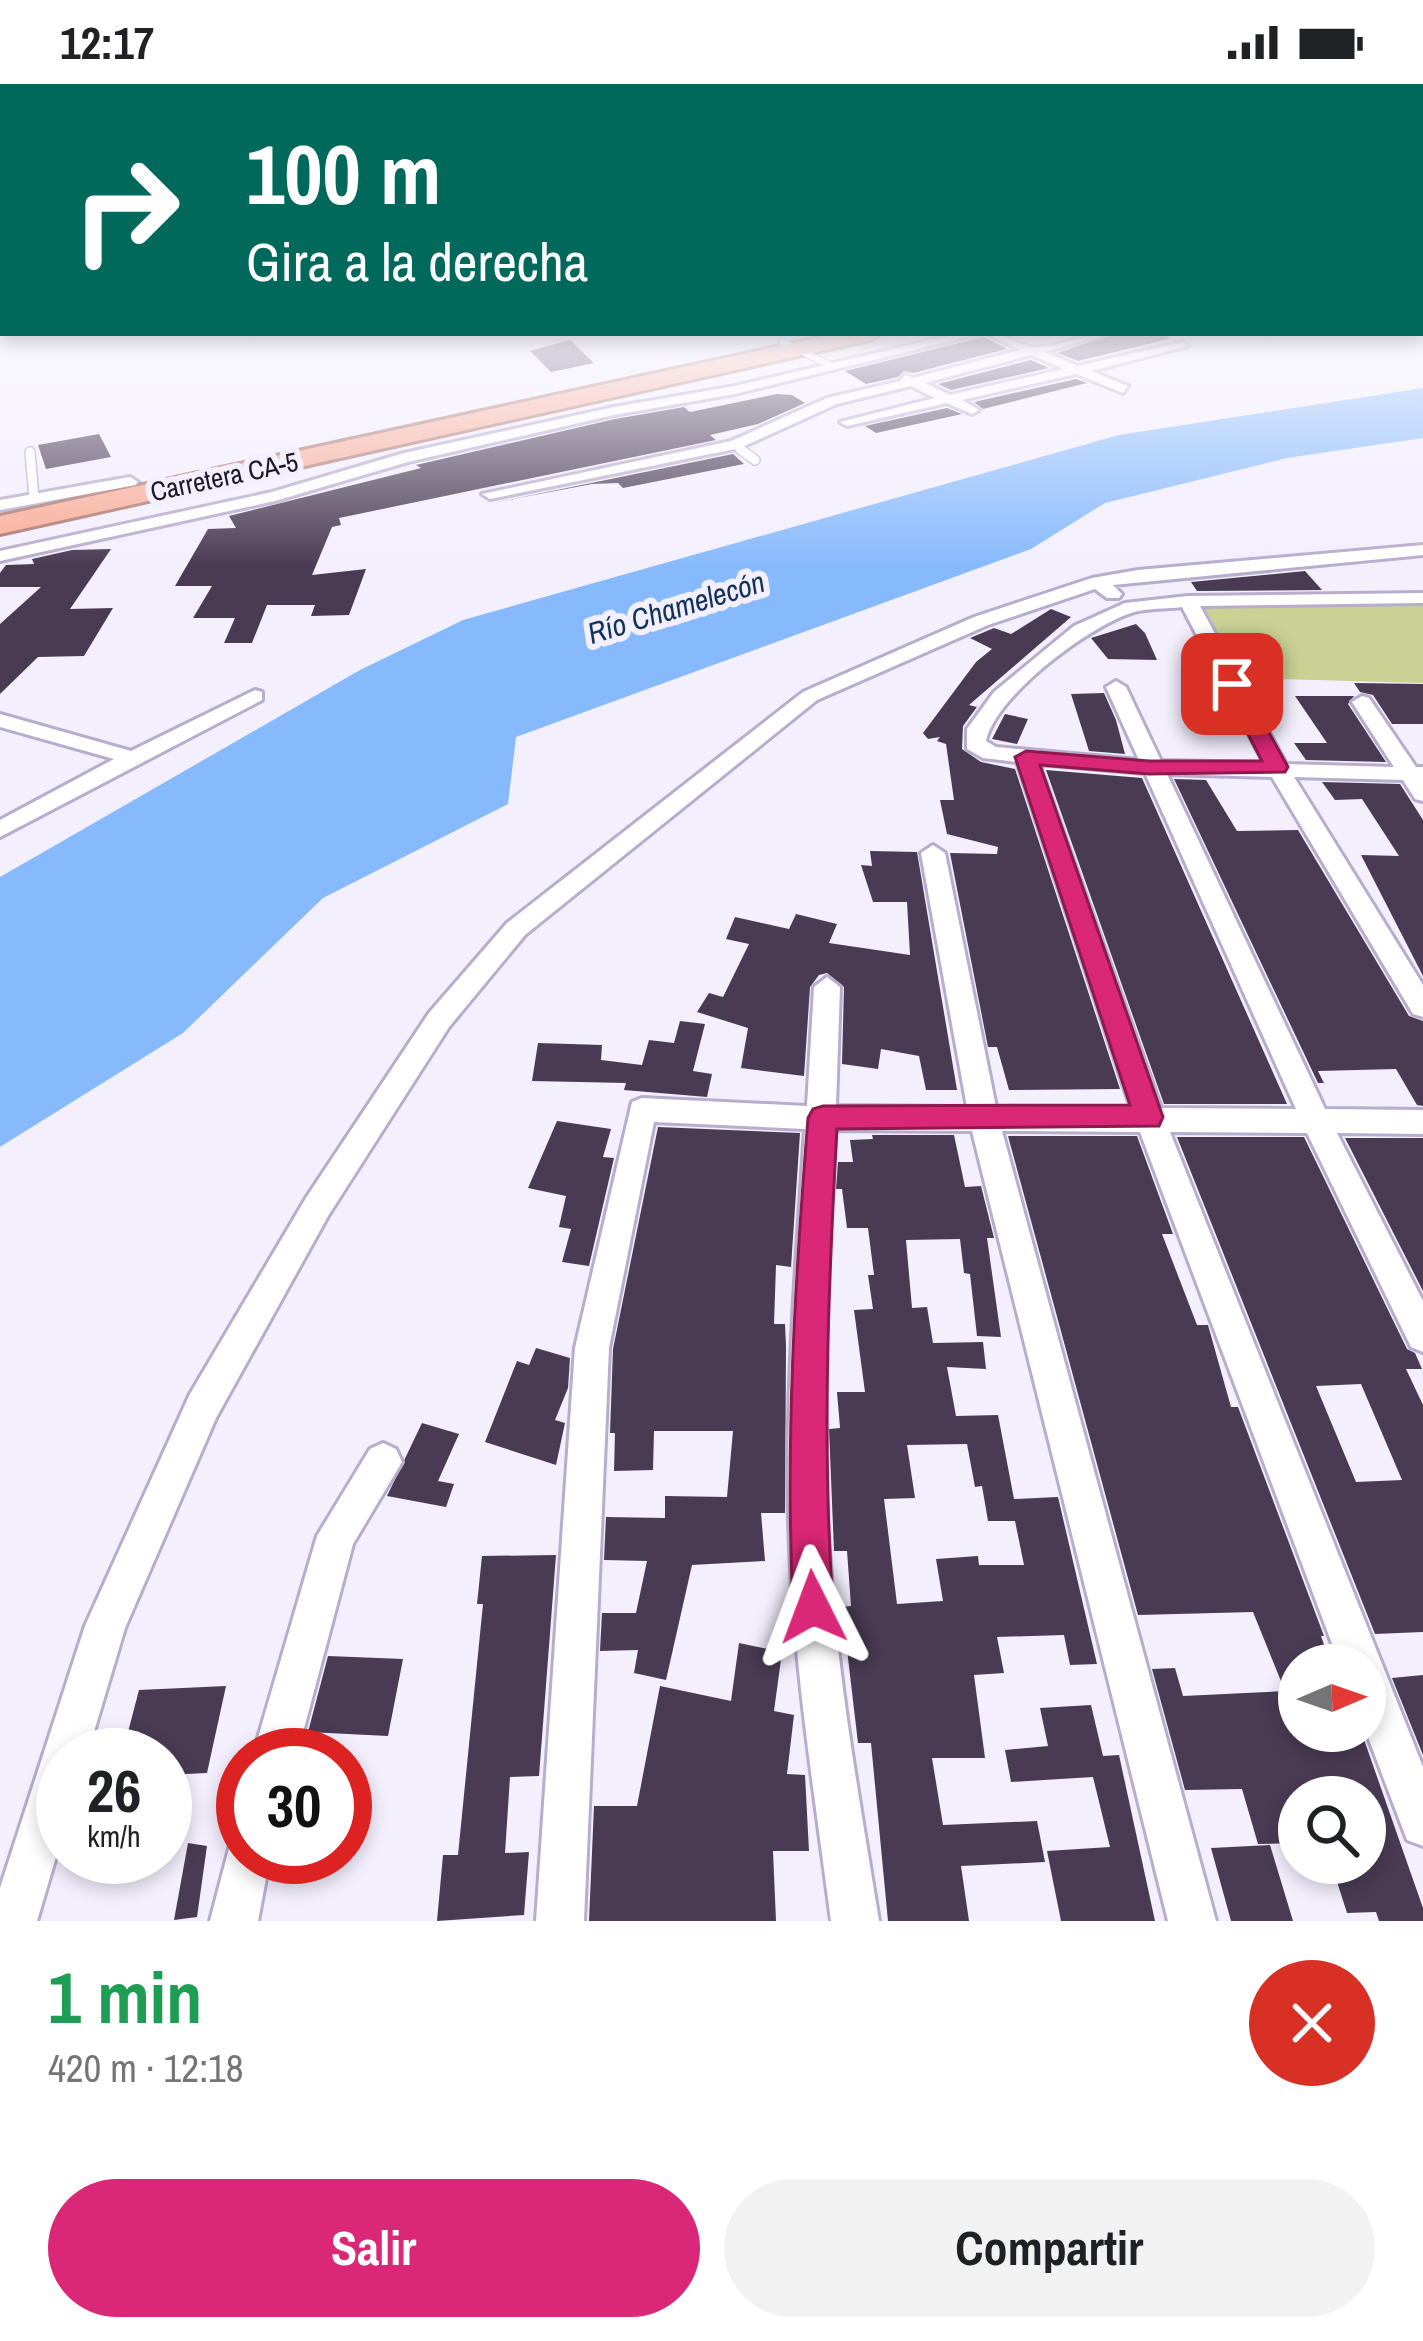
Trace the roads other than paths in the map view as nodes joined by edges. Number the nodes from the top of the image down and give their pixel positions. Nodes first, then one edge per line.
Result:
1 (548, 396) edge
2 (570, 396) edge
3 (696, 396) edge
4 (827, 396) edge
5 (854, 396) edge
6 (940, 396) edge
7 (969, 396) edge
8 (949, 400) junction
9 (832, 401) junction
10 (972, 410) dead end
11 (847, 422) dead end
12 (735, 445) junction
13 (30, 452) dead end
14 (755, 460) dead end
15 (130, 482) junction
16 (490, 494) dead end
17 (34, 499) junction
18 (0, 508) edge
19 (0, 525) edge
20 (1423, 550) edge
21 (0, 556) edge
22 (1098, 583) junction
23 (1423, 598) edge
24 (1188, 601) junction
25 (1131, 607) junction
26 (1116, 687) dead end
27 (255, 696) dead end
28 (1361, 702) dead end
29 (0, 720) edge
30 (1026, 757) junction
31 (133, 758) junction
32 (1149, 767) junction
33 (1277, 767) junction
34 (1416, 774) edge
35 (1423, 794) edge
36 (0, 830) edge
37 (933, 853) dead end
38 (827, 987) dead end
39 (1423, 1007) edge
40 (983, 1116) junction
41 (1148, 1117) junction
42 (823, 1118) junction
43 (1423, 1122) edge
44 (1317, 1123) junction
45 (1423, 1336) edge
46 (383, 1462) dead end
47 (1353, 1644) edge
48 (73, 1728) edge
49 (283, 1728) edge
50 (1386, 1728) edge
51 (1423, 1824) edge
52 (36, 1847) edge
53 (242, 1884) edge
54 (13, 1921) edge
55 (235, 1921) edge
56 (560, 1921) edge
57 (855, 1921) edge
58 (1192, 1921) edge

1 - 15 highway, Carretera CA-5
2 - 19 highway, Carretera CA-5
3 - 21 street
4 - 9 street
5 - 9 street
6 - 8 street
7 - 8 street
8 - 10 street
8 - 11 street
9 - 12 street
12 - 14 lane
12 - 16 street
13 - 17 lane
15 - 17 street
15 - 18 highway, Carretera CA-5
17 - 18 street
20 - 22 street
22 - 25 street
22 - 48 street
23 - 24 street
24 - 25 street
24 - 33 street
25 - 30 street
26 - 32 street
27 - 31 street
28 - 34 street
29 - 31 street
30 - 32 street
30 - 41 street
31 - 36 street
32 - 33 street
32 - 44 street
33 - 34 street
33 - 39 street
34 - 35 street
37 - 40 street
38 - 42 street
40 - 41 street
40 - 42 street
40 - 58 street
41 - 44 street
41 - 47 street
42 - 56 street
42 - 57 street
43 - 44 street
44 - 45 street
46 - 49 street
50 - 51 street
52 - 54 street
53 - 55 street

